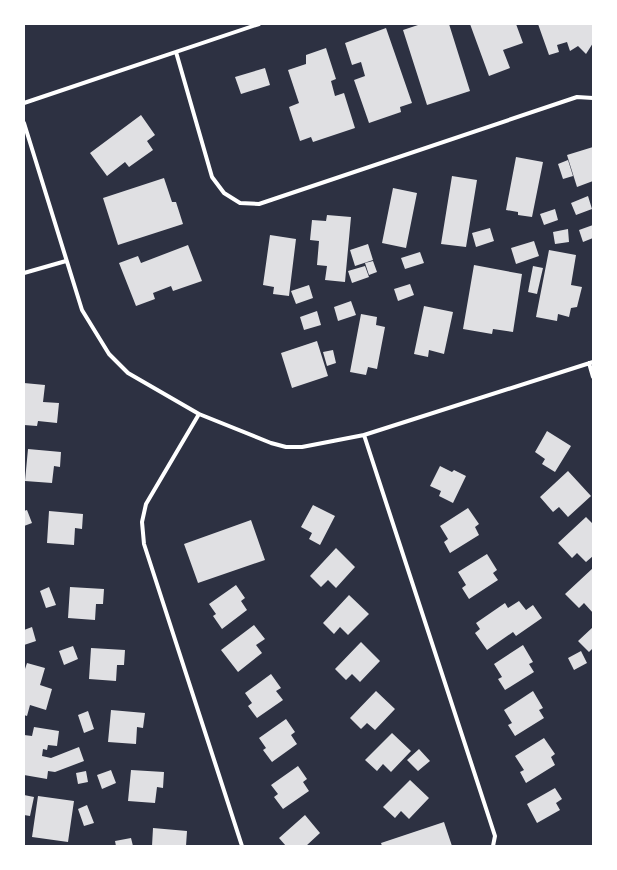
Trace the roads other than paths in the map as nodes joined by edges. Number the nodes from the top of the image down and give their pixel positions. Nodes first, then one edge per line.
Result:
1 (259, 24) edge
2 (176, 52) junction
3 (593, 98) edge
4 (24, 103) edge
5 (24, 123) edge
6 (66, 261) junction
7 (24, 273) edge
8 (591, 363) edge
9 (593, 377) edge
10 (199, 414) junction
11 (364, 435) junction
12 (242, 846) edge
13 (492, 846) edge

1 - 2 street
2 - 3 street
2 - 4 street
5 - 6 street
6 - 7 street
6 - 10 street
8 - 9 street
8 - 11 street
10 - 11 street
10 - 12 street
11 - 13 street

